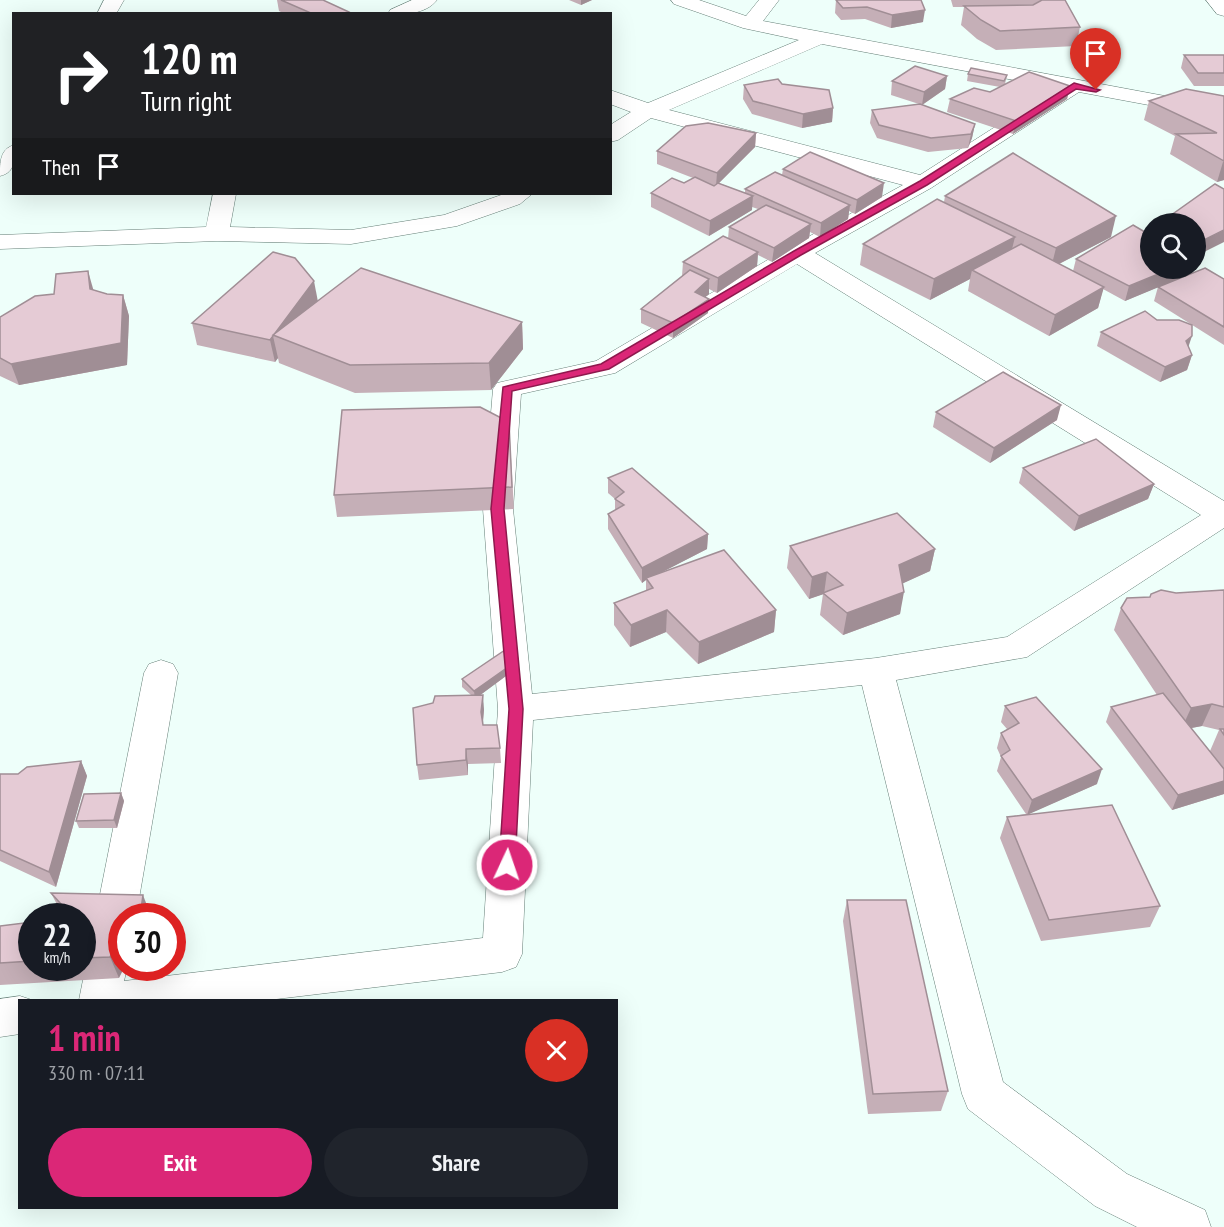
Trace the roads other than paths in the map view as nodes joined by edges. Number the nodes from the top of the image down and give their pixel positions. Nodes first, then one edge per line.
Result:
1 (428, 0) edge
2 (681, 0) edge
3 (769, 0) edge
4 (1216, 0) edge
5 (1224, 10) edge
6 (406, 12) edge
7 (750, 24) junction
8 (820, 38) junction
9 (1074, 86) junction
10 (612, 97) edge
11 (648, 111) junction
12 (1224, 113) edge
13 (612, 134) edge
14 (12, 154) edge
15 (0, 169) edge
16 (923, 183) junction
17 (224, 195) edge
18 (519, 195) edge
19 (217, 234) junction
20 (0, 242) edge
21 (797, 253) junction
22 (1224, 514) edge
23 (876, 671) junction
24 (161, 673) dead end
25 (516, 709) junction
26 (99, 999) edge
27 (128, 999) edge
28 (18, 1015) edge
29 (0, 1018) edge
30 (1188, 1227) edge

1 - 6 street
2 - 7 street
3 - 7 street
4 - 5 street
7 - 8 street
8 - 9 street
8 - 11 street
9 - 12 street
9 - 16 street
10 - 11 street
11 - 13 street
11 - 16 street
14 - 15 street
16 - 21 street
17 - 19 street
18 - 19 street
19 - 20 street
21 - 22 street
21 - 25 street
22 - 23 street
23 - 25 street
23 - 30 street
24 - 26 street
25 - 27 street
28 - 29 street

